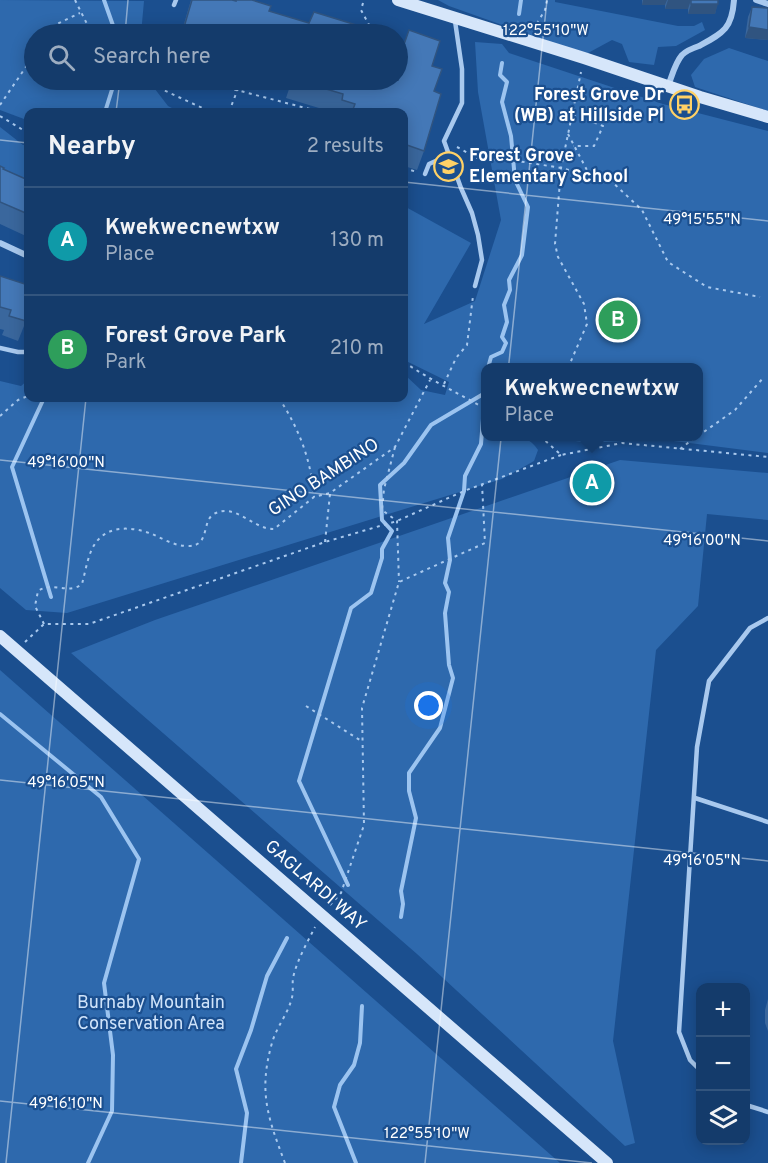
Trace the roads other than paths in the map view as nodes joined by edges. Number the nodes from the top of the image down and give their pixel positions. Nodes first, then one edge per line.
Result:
1 (398, 0) edge
2 (734, 0) edge
3 (756, 0) edge
4 (768, 4) edge
5 (455, 18) junction
6 (668, 86) junction
7 (768, 117) edge
8 (449, 155) junction
9 (425, 174) road end
10 (0, 243) edge
11 (24, 254) edge
12 (475, 286) road end
13 (0, 348) edge
14 (24, 352) edge
15 (768, 618) edge
16 (0, 637) edge
17 (695, 798) junction
18 (768, 822) edge
19 (696, 1066) edge
20 (750, 1106) edge
21 (768, 1112) edge
22 (607, 1163) edge

1 - 5 main road
2 - 6 street
3 - 4 street
5 - 6 main road
5 - 8 lane
6 - 7 main road
8 - 9 lane
8 - 12 lane
10 - 11 street
13 - 14 lane
15 - 17 lane
16 - 22 main road, GAGLARDI WAY
17 - 18 lane
17 - 19 lane
20 - 21 lane

